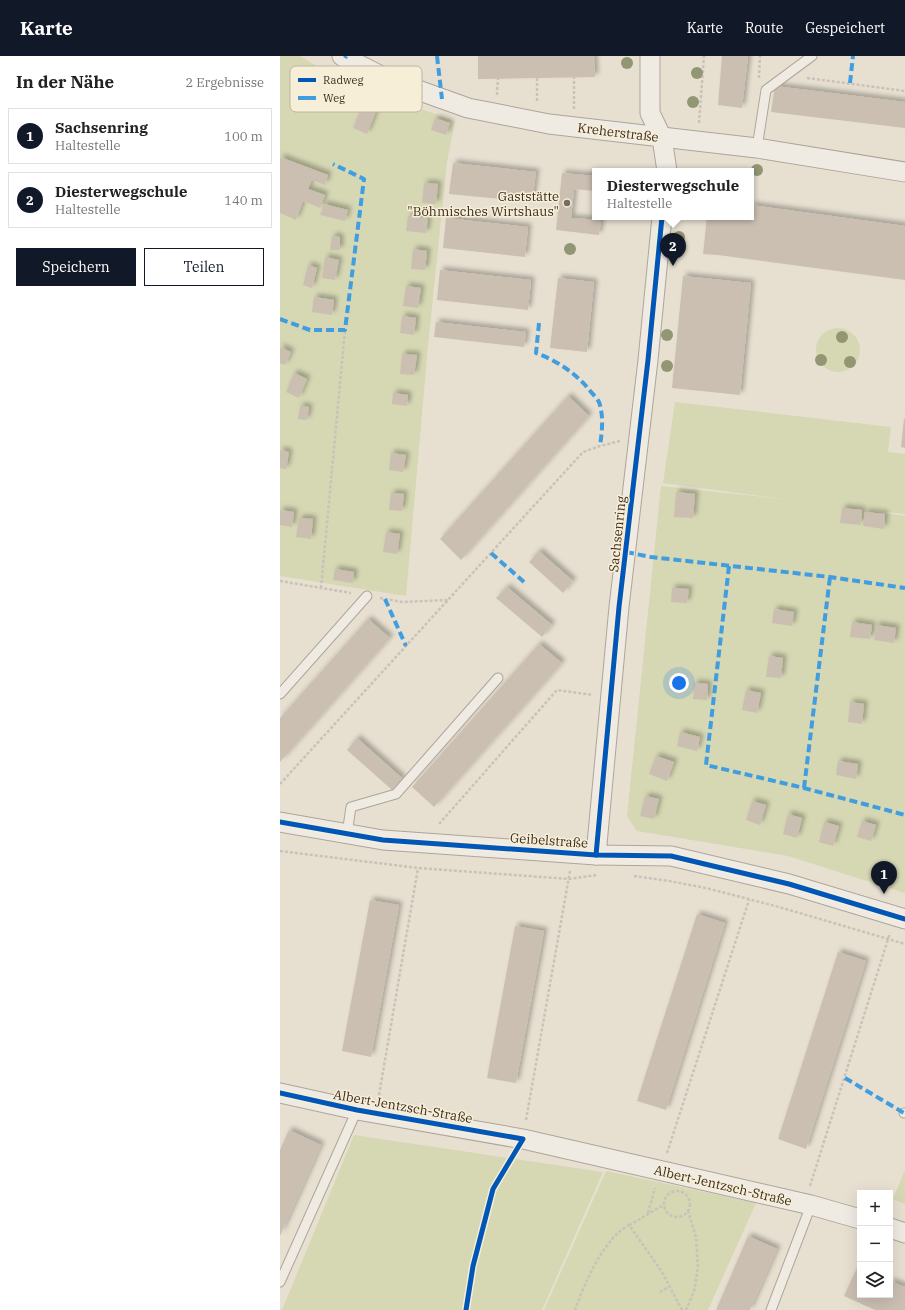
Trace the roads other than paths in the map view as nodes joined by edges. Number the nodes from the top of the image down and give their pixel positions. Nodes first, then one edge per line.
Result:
1 (342, 56) edge
2 (650, 56) edge
3 (812, 56) edge
4 (361, 66) edge
5 (422, 92) edge
6 (662, 138) junction
7 (757, 148) junction
8 (667, 168) edge
9 (905, 172) edge
10 (662, 220) edge
11 (367, 596) dead end
12 (498, 678) dead end
13 (280, 694) edge
14 (280, 822) edge
15 (347, 834) junction
16 (596, 855) junction
17 (905, 920) edge
18 (280, 1093) edge
19 (357, 1110) junction
20 (808, 1204) junction
21 (857, 1219) edge
22 (893, 1229) edge
23 (905, 1233) edge
24 (280, 1282) edge
25 (771, 1310) edge

1 - 4 street, Kreherstraße
2 - 6 street
3 - 7 lane
5 - 6 street, Kreherstraße
6 - 7 street, Kreherstraße
6 - 8 street
7 - 9 street, Kreherstraße
10 - 16 street, Sachsenring
11 - 13 lane
12 - 15 lane
14 - 15 street, Geibelstraße
15 - 16 street, Geibelstraße
16 - 17 street, Geibelstraße
18 - 19 street, Albert-Jentzsch-Straße
19 - 20 street, Albert-Jentzsch-Straße
19 - 24 lane
20 - 21 street, Albert-Jentzsch-Straße
20 - 25 lane
22 - 23 street

